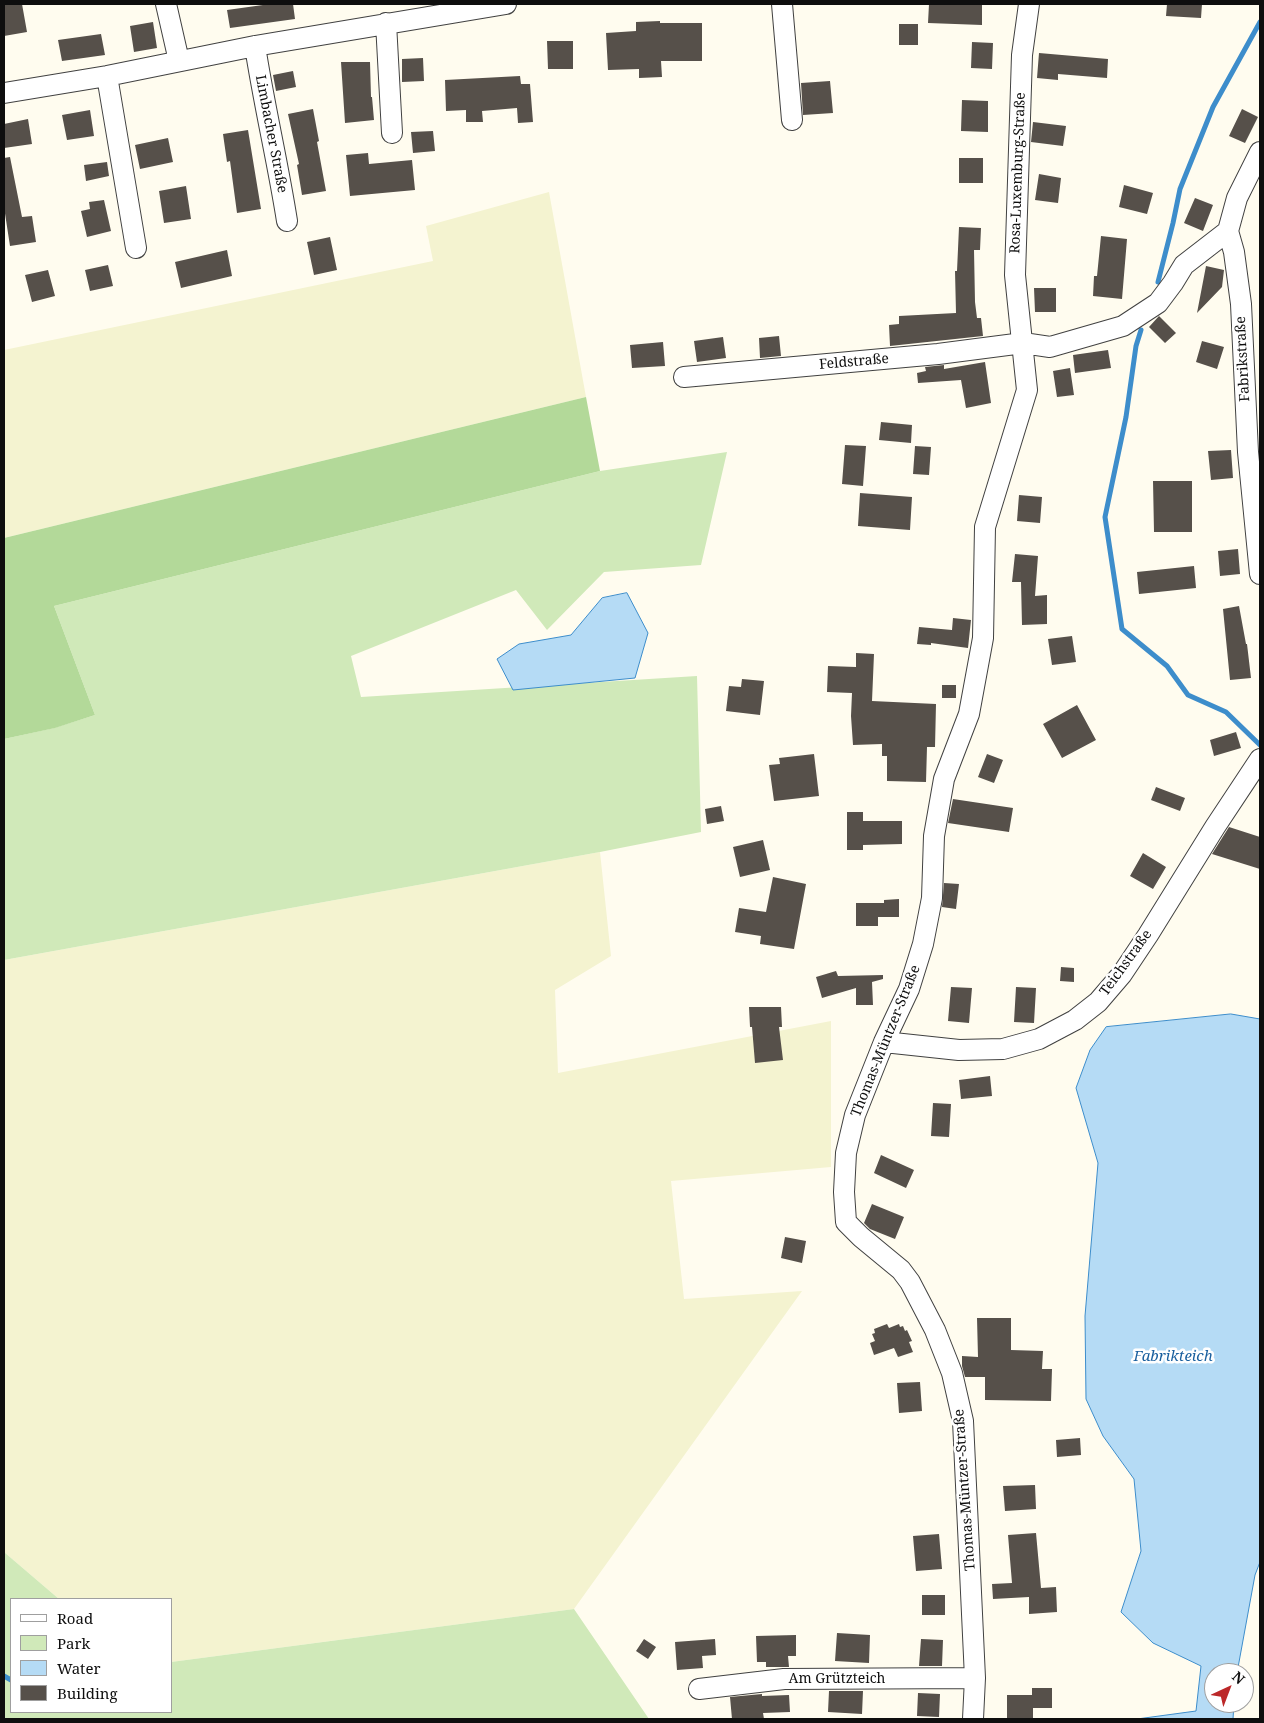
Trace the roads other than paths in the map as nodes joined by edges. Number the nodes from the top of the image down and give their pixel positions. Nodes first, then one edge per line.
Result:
1 (166, 4) edge
2 (506, 4) edge
3 (782, 4) edge
4 (1030, 4) edge
5 (386, 23) junction
6 (255, 46) junction
7 (179, 61) junction
8 (107, 76) junction
9 (4, 93) edge
10 (792, 120) dead end
11 (392, 133) dead end
12 (1260, 152) edge
13 (287, 221) dead end
14 (1228, 231) junction
15 (136, 248) dead end
16 (1023, 343) junction
17 (684, 377) dead end
18 (1260, 574) edge
19 (1258, 762) edge
20 (884, 1042) junction
21 (976, 1678) junction
22 (698, 1688) dead end
23 (973, 1719) edge

1 - 7 street
2 - 5 street
3 - 10 street
4 - 16 street, Rosa-Luxemburg-Straße
5 - 6 street
5 - 11 street
6 - 7 street
6 - 13 street, Limbacher Straße
7 - 8 street
8 - 9 street
8 - 15 street
12 - 14 street
14 - 16 street
14 - 18 street, Fabrikstraße
16 - 17 street, Feldstraße
16 - 20 street, Thomas-Müntzer-Straße
19 - 20 street, Teichstraße
20 - 21 street, Thomas-Müntzer-Straße
21 - 22 street, Am Grützteich
21 - 23 street, Thomas-Müntzer-Straße

